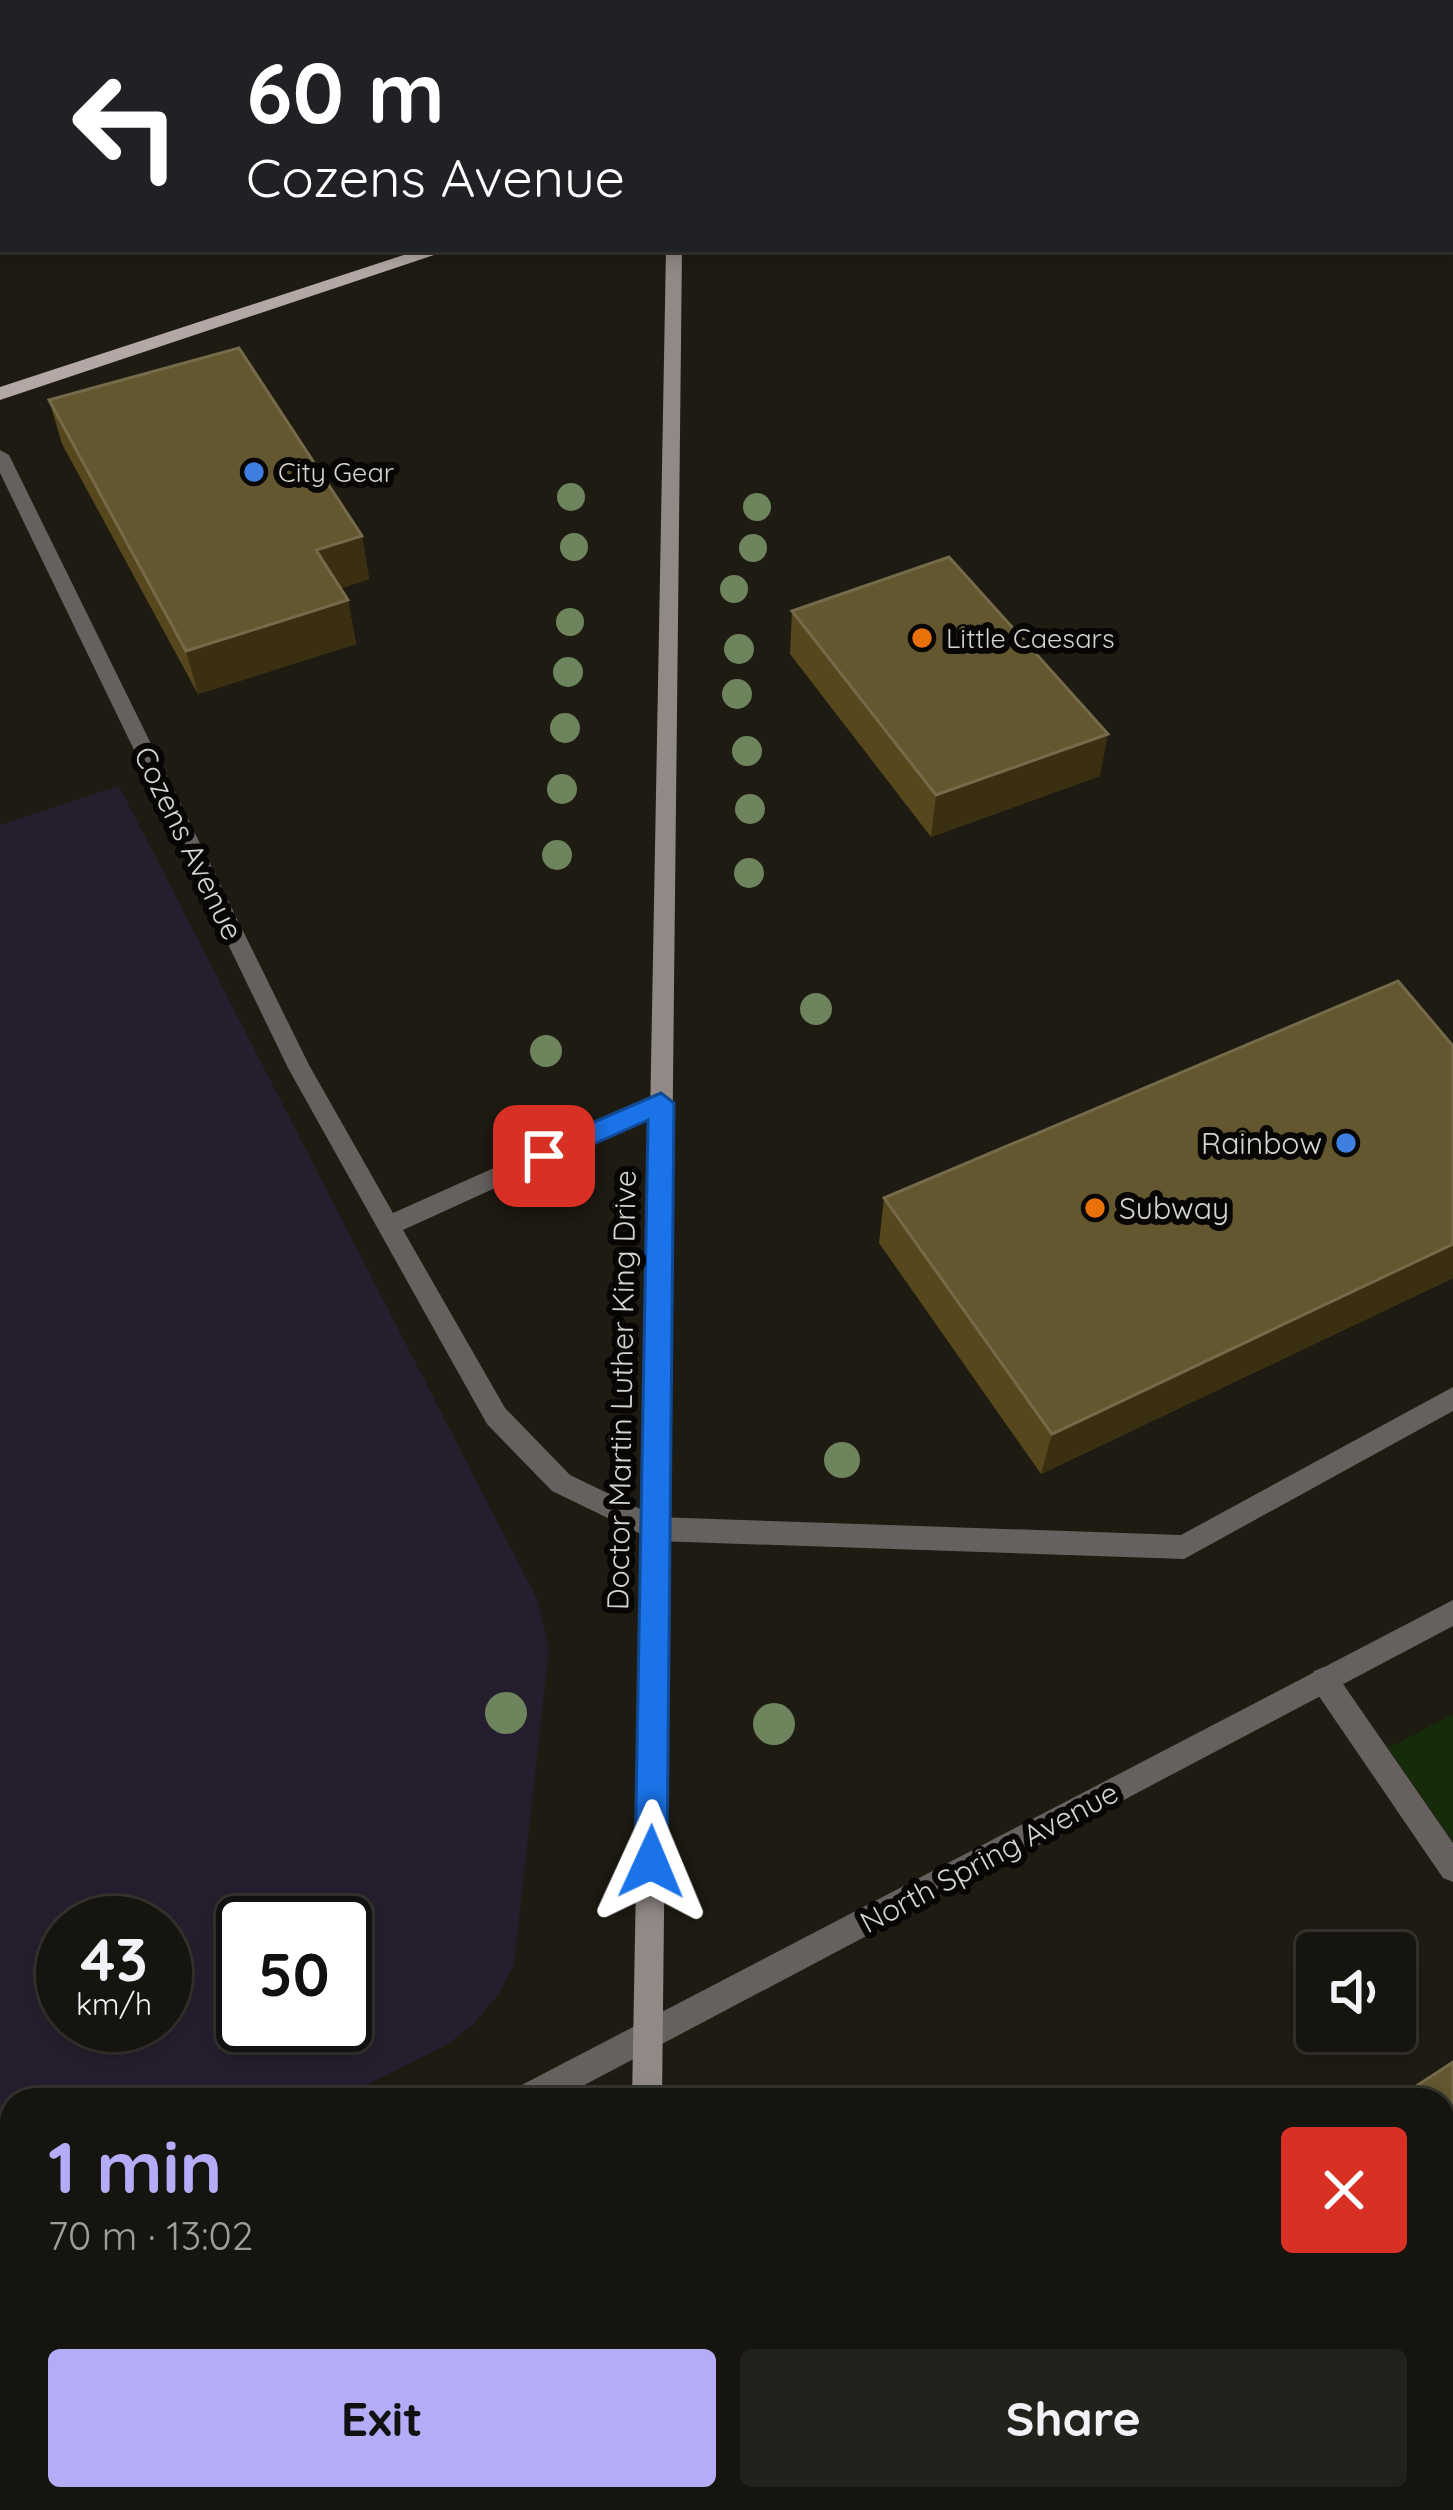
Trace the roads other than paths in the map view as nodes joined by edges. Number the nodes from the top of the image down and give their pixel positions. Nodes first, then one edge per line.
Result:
1 (433, 252) edge
2 (674, 252) edge
3 (0, 394) edge
4 (0, 455) edge
5 (661, 1103) junction
6 (387, 1226) junction
7 (1453, 1398) edge
8 (656, 1528) junction
9 (1453, 1612) edge
10 (1324, 1680) junction
11 (1453, 1868) edge
12 (648, 2036) junction
13 (548, 2088) edge
14 (647, 2088) edge

1 - 3 main road
2 - 5 main road, Doctor Martin Luther King Drive
4 - 6 street, Cozens Avenue
5 - 6 street
5 - 8 main road, Doctor Martin Luther King Drive
6 - 8 street, Cozens Avenue
7 - 8 street
8 - 12 main road, Doctor Martin Luther King Drive
9 - 10 street, North Spring Avenue
10 - 11 street
10 - 12 street, North Spring Avenue
12 - 13 street, North Spring Avenue
12 - 14 main road, Doctor Martin Luther King Drive

